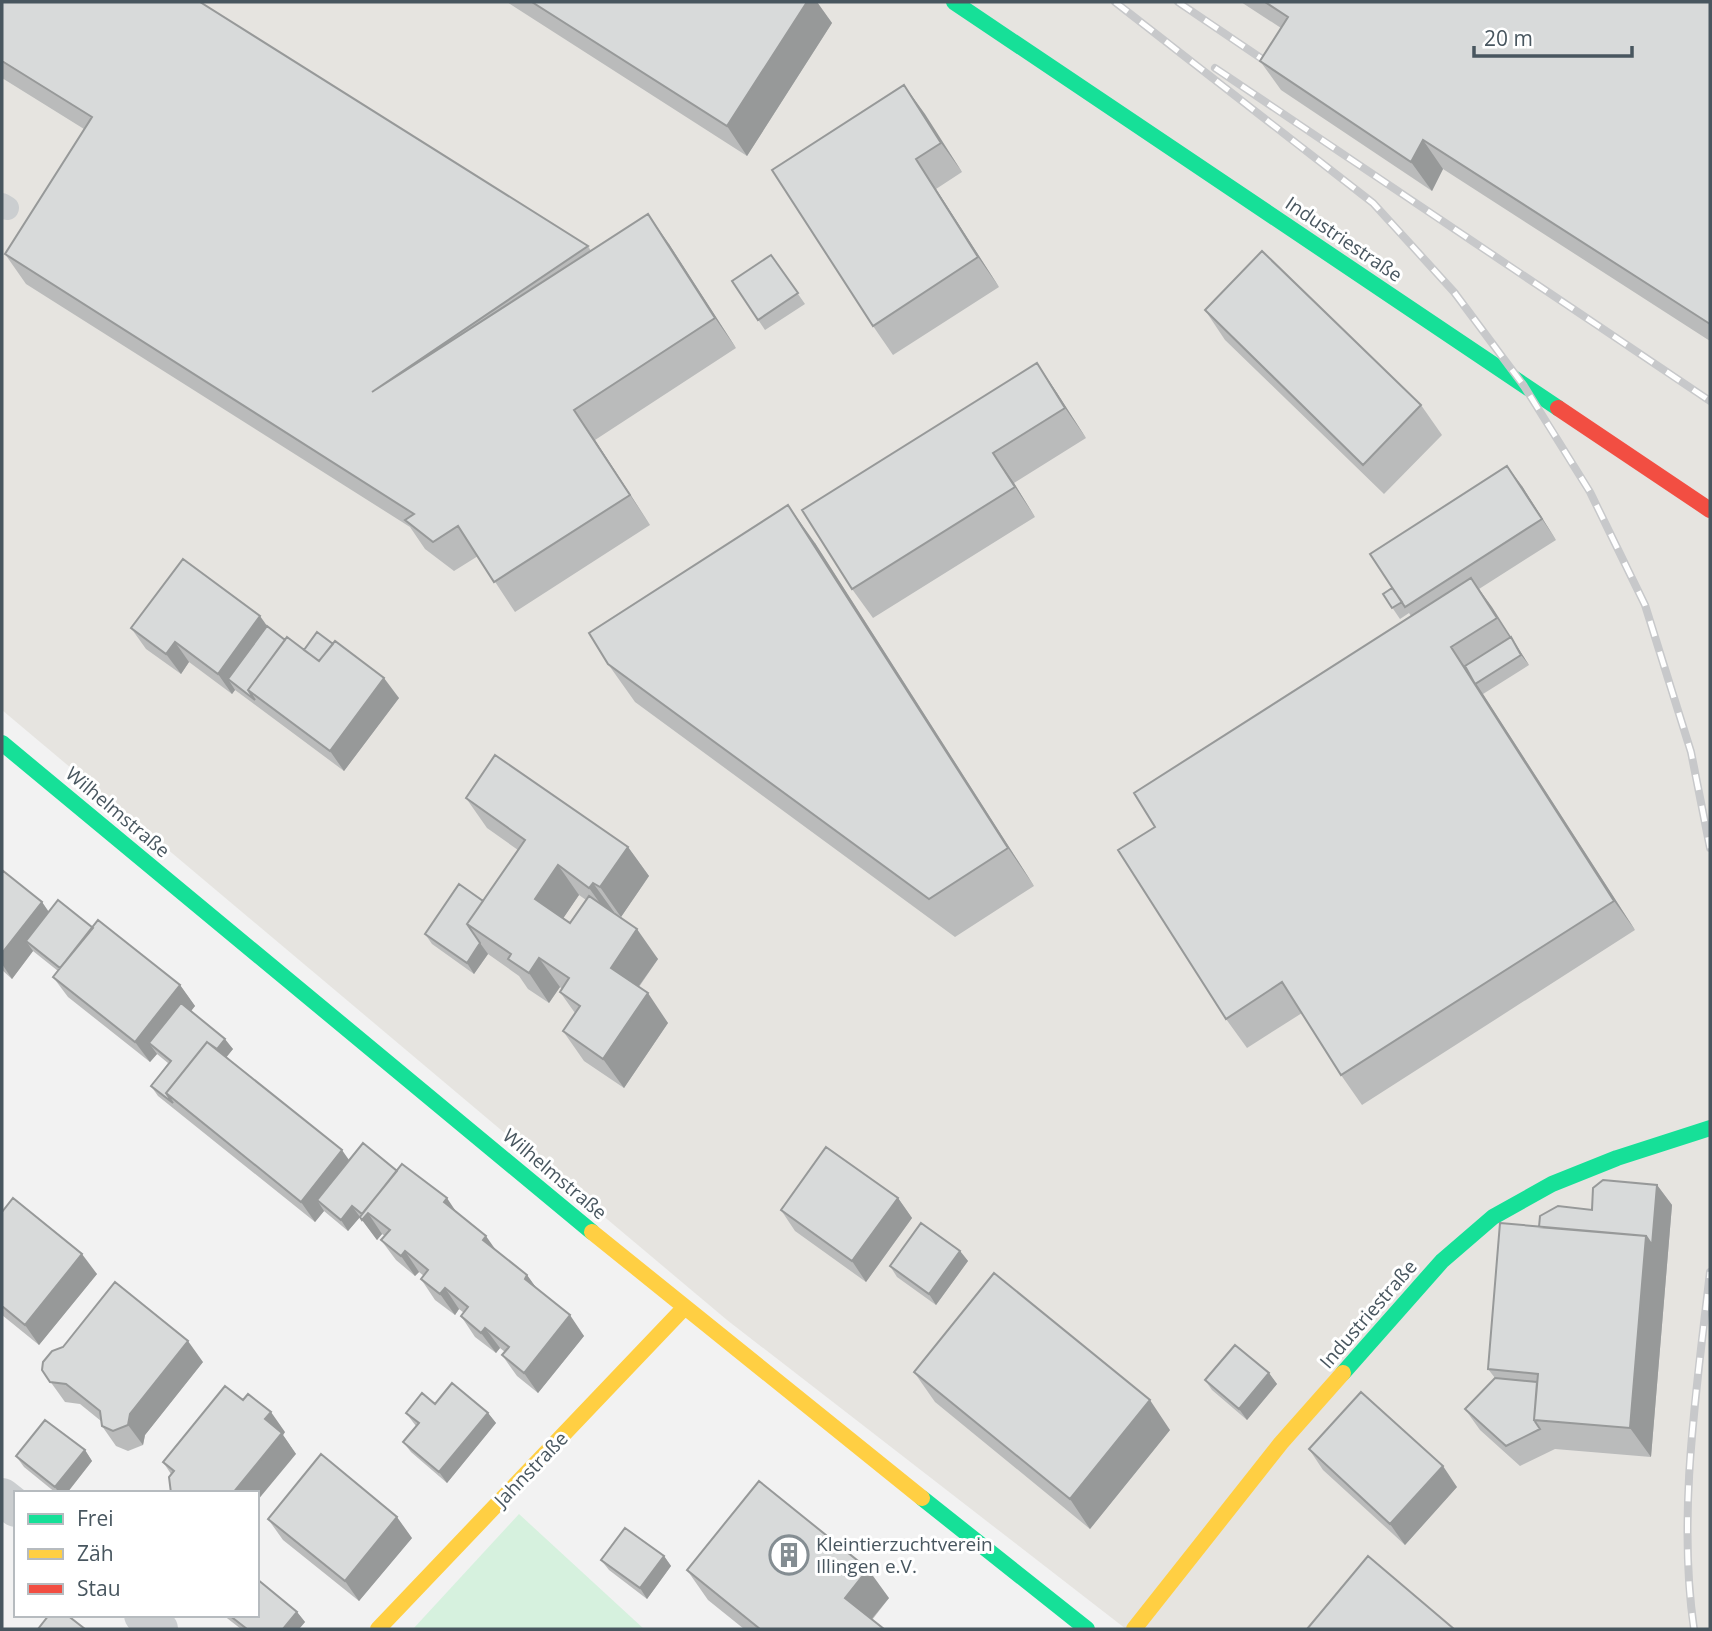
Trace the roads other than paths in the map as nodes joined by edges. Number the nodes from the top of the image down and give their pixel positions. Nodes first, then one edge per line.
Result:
1 (954, 2) edge
2 (1710, 510) edge
3 (2, 743) edge
4 (1710, 1128) edge
5 (684, 1308) junction
6 (145, 1617) edge
7 (159, 1629) edge
8 (379, 1629) edge
9 (1087, 1629) edge
10 (1134, 1629) edge

1 - 2 street, Industriestraße
3 - 5 street, Wilhelmstraße
4 - 10 street, Industriestraße
5 - 8 street, Jahnstraße
5 - 9 street, Wilhelmstraße
6 - 7 street

